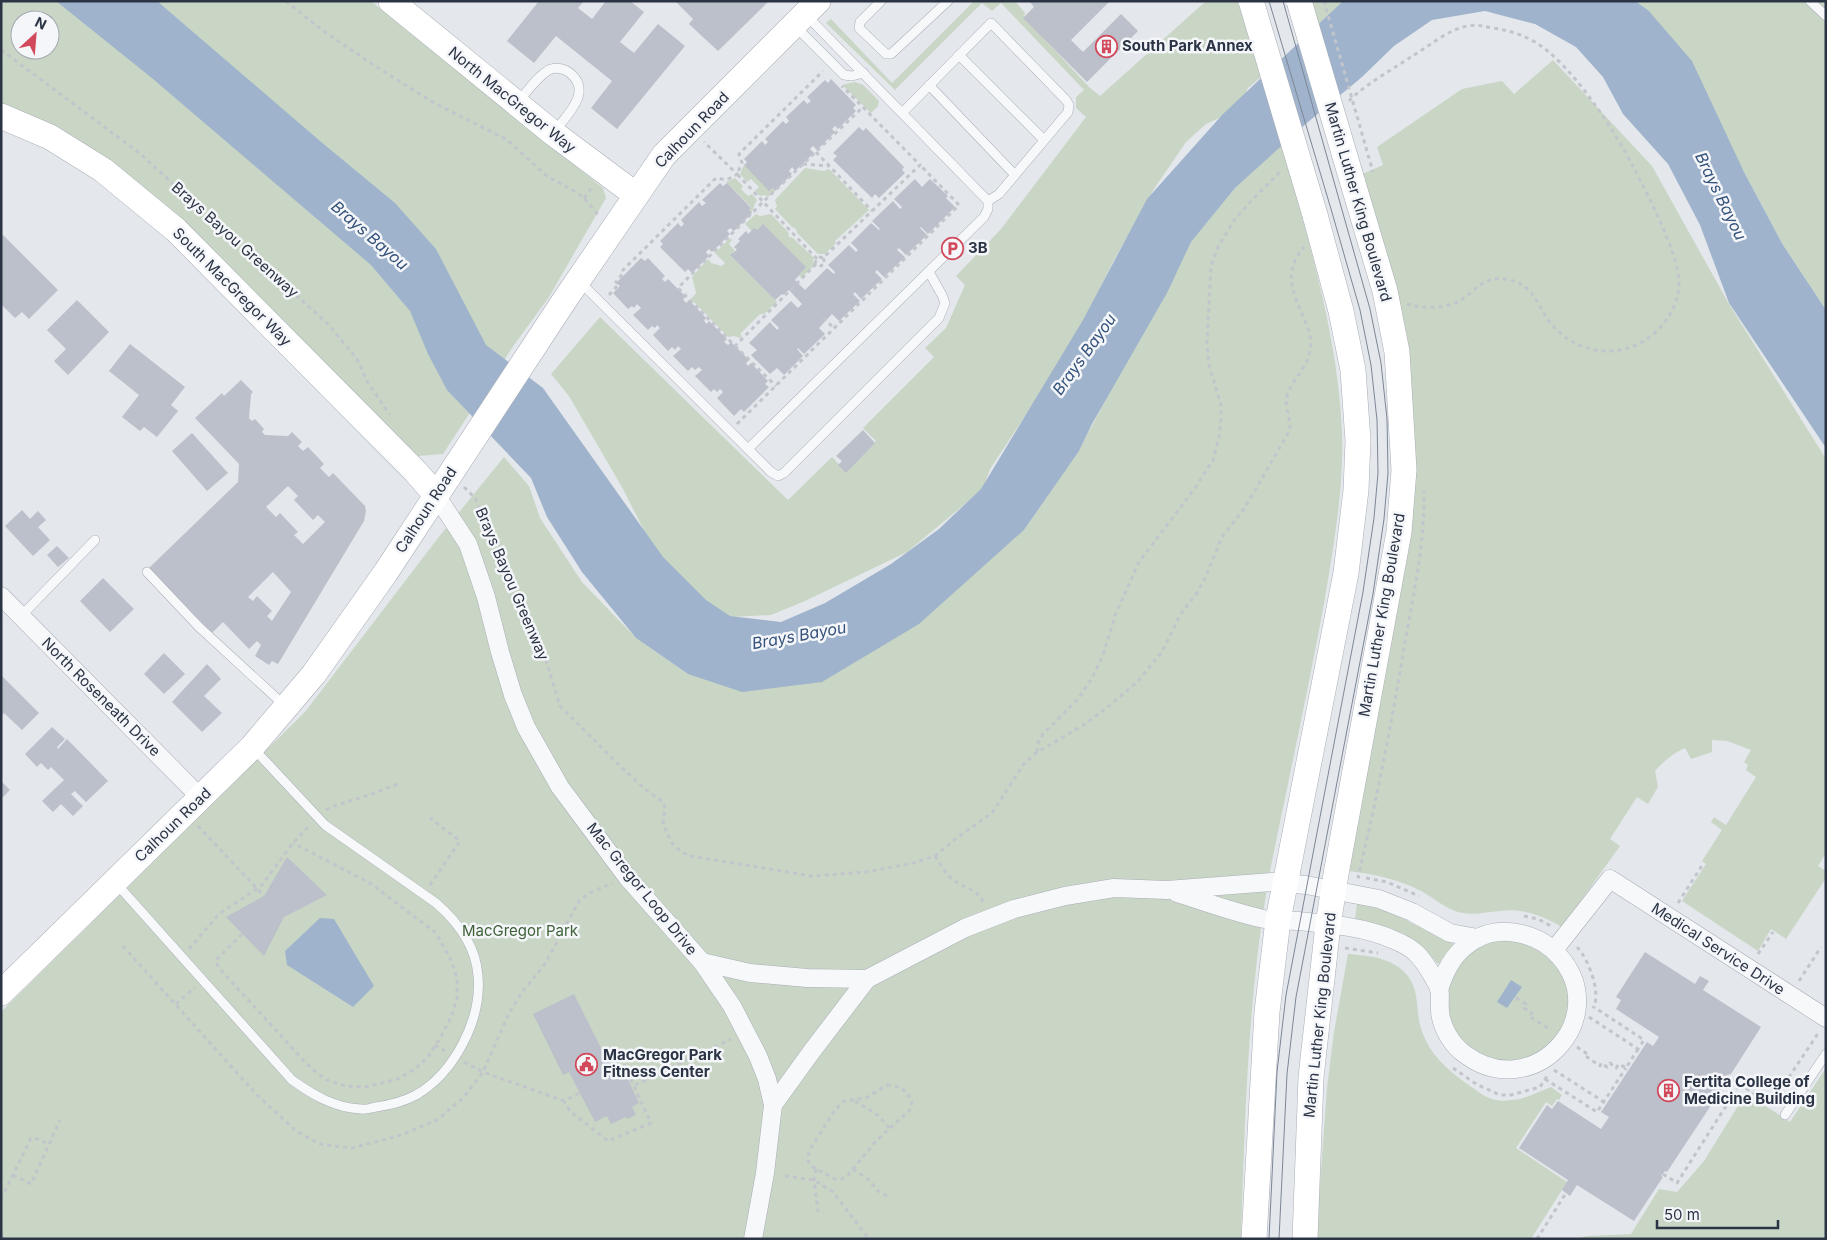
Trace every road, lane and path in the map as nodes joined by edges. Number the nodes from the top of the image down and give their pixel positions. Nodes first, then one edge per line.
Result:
1 (286, 1) edge
2 (391, 1) edge
3 (881, 1) edge
4 (948, 1) edge
5 (1251, 1) edge
6 (1299, 1) edge
7 (1324, 1) edge
8 (1810, 1) edge
9 (806, 14) edge
10 (1826, 16) edge
11 (1, 50) edge
12 (960, 55) junction
13 (818, 64) dead end
14 (824, 69) junction
15 (864, 73) junction
16 (831, 76) dead end
17 (837, 82) dead end
18 (929, 85) junction
19 (517, 104) junction
20 (863, 107) junction
21 (903, 112) junction
22 (1, 116) edge
23 (553, 133) junction
24 (701, 139) dead end
25 (1044, 140) junction
26 (816, 152) junction
27 (803, 164) junction
28 (920, 165) junction
29 (829, 166) junction
30 (737, 174) junction
31 (1015, 175) junction
32 (1362, 176) junction
33 (636, 195) junction
34 (988, 201) junction
35 (764, 202) junction
36 (872, 211) junction
37 (599, 216) dead end
38 (1317, 222) junction
39 (817, 258) junction
40 (823, 258) junction
41 (816, 264) junction
42 (929, 272) junction
43 (578, 280) junction
44 (616, 302) dead end
45 (1407, 304) dead end
46 (1408, 312) dead end
47 (823, 318) dead end
48 (834, 328) junction
49 (735, 346) junction
50 (776, 386) junction
51 (393, 418) dead end
52 (736, 425) dead end
53 (748, 448) junction
54 (457, 475) junction
55 (1424, 488) dead end
56 (436, 495) junction
57 (95, 540) dead end
58 (147, 572) dead end
59 (1, 596) edge
60 (21, 616) junction
61 (286, 707) junction
62 (252, 748) junction
63 (400, 783) dead end
64 (193, 805) junction
65 (317, 816) junction
66 (430, 818) dead end
67 (294, 843) junction
68 (935, 856) junction
69 (1703, 864) dead end
70 (627, 877) junction
71 (115, 882) junction
72 (1284, 882) junction
73 (256, 889) junction
74 (1333, 889) junction
75 (1167, 890) junction
76 (423, 894) junction
77 (264, 896) dead end
78 (1426, 899) dead end
79 (1678, 903) dead end
80 (1520, 915) dead end
81 (990, 918) junction
82 (1278, 920) junction
83 (1328, 925) junction
84 (1558, 930) dead end
85 (1773, 932) dead end
86 (242, 934) dead end
87 (1478, 938) junction
88 (1573, 943) dead end
89 (124, 946) dead end
90 (1821, 947) dead end
91 (1346, 948) dead end
92 (1554, 950) junction
93 (1758, 954) dead end
94 (182, 955) junction
95 (1384, 955) dead end
96 (702, 962) junction
97 (867, 979) junction
98 (1799, 981) dead end
99 (198, 984) dead end
100 (1440, 990) junction
101 (1, 993) edge
102 (1516, 998) dead end
103 (176, 1004) junction
104 (1594, 1008) junction
105 (1588, 1017) junction
106 (1823, 1024) edge
107 (1585, 1025) dead end
108 (1552, 1031) dead end
109 (747, 1032) junction
110 (1578, 1042) dead end
111 (435, 1045) junction
112 (1576, 1046) junction
113 (1638, 1049) junction
114 (1572, 1052) dead end
115 (603, 1053) dead end
116 (1826, 1054) edge
117 (454, 1057) junction
118 (1447, 1063) dead end
119 (1626, 1068) junction
120 (483, 1072) junction
121 (1726, 1075) dead end
122 (1545, 1079) junction
123 (1740, 1084) junction
124 (635, 1085) junction
125 (579, 1093) dead end
126 (564, 1100) junction
127 (853, 1100) junction
128 (1604, 1102) junction
129 (773, 1104) junction
130 (1771, 1104) junction
131 (1782, 1112) joint
132 (60, 1120) dead end
133 (889, 1128) junction
134 (49, 1144) junction
135 (816, 1169) junction
136 (853, 1169) junction
137 (1663, 1174) dead end
138 (12, 1175) junction
139 (785, 1176) dead end
140 (814, 1180) junction
141 (1566, 1193) dead end
142 (887, 1196) dead end
143 (1, 1199) edge
144 (818, 1212) dead end
145 (1, 1236) edge
146 (5, 1239) edge
147 (753, 1239) edge
148 (869, 1239) edge
149 (1254, 1239) edge
150 (1305, 1239) edge
151 (1537, 1239) edge

1 - 37 path
2 - 19 main road, North MacGregor Way
3 - 4 lane
5 - 38 main road, bridge
6 - 32 main road, Martin Luther King Boulevard, bridge
7 - 32 path, bridge
8 - 10 lane
9 - 15 lane
9 - 15 lane
9 - 33 main road, Calhoun Road
11 - 51 path, Brays Bayou Greenway
12 - 18 lane
12 - 25 lane
12 - 25 lane
13 - 14 path
14 - 16 path
14 - 30 path
15 - 21 lane
17 - 20 path
18 - 21 lane
18 - 31 lane
19 - 23 main road, North MacGregor Way
19 - 23 lane
20 - 26 path
20 - 28 path
21 - 34 lane
22 - 56 main road, South MacGregor Way
23 - 33 main road, North MacGregor Way
24 - 30 path
25 - 31 lane
26 - 27 path
26 - 29 path
27 - 29 path
27 - 35 path
28 - 36 path
28 - 48 path
29 - 36 path
30 - 35 path
30 - 44 path
31 - 34 lane
32 - 74 main road, Martin Luther King Boulevard
33 - 43 main road, Calhoun Road
34 - 42 lane
35 - 39 path
35 - 49 path
36 - 40 path
38 - 68 path, Brays Bayou Greenway
38 - 72 main road
39 - 40 path
39 - 41 path
40 - 41 path
41 - 49 path
42 - 53 lane
42 - 53 lane
43 - 53 lane
43 - 54 main road, Calhoun Road
45 - 46 path
47 - 48 path
48 - 50 path
49 - 50 path
50 - 52 path
54 - 56 main road, Calhoun Road
54 - 68 path, Brays Bayou Greenway
55 - 78 path
56 - 61 main road, Calhoun Road
56 - 70 street, Mac Gregor Loop Drive
57 - 60 lane
58 - 61 lane
59 - 60 street, North Roseneath Drive
60 - 64 street, North Roseneath Drive
61 - 62 main road, Calhoun Road
62 - 64 main road, Calhoun Road
62 - 65 lane
63 - 65 path
64 - 71 main road, Calhoun Road
64 - 73 path
65 - 67 path
65 - 76 lane
66 - 76 path
67 - 73 path
67 - 111 path
68 - 81 path
69 - 79 path
70 - 96 street, Mac Gregor Loop Drive
70 - 120 path
71 - 94 lane
71 - 101 main road, Calhoun Road
72 - 74 street
72 - 75 street
72 - 82 main road
73 - 77 path
73 - 94 path
74 - 83 main road, Martin Luther King Boulevard
74 - 87 street
75 - 81 street
75 - 82 street
76 - 117 lane
80 - 84 path
81 - 97 street
82 - 83 street
82 - 149 main road
83 - 100 street
83 - 150 main road, Martin Luther King Boulevard
85 - 93 path
86 - 111 path
87 - 92 street
87 - 100 street
88 - 104 path
89 - 103 path
90 - 98 path
91 - 95 path
92 - 100 street
92 - 106 street, Medical Service Drive
94 - 117 lane
96 - 97 street
96 - 109 street, Mac Gregor Loop Drive
97 - 129 street
99 - 103 path
102 - 108 path
103 - 120 path
104 - 105 path
104 - 113 path
105 - 107 path
105 - 113 path
106 - 130 path
109 - 124 path
109 - 129 street, Mac Gregor Loop Drive
110 - 112 path
111 - 117 path
112 - 114 path
112 - 119 path
113 - 119 path
115 - 124 path
116 - 131 lane
117 - 120 path
118 - 122 path
119 - 128 path
120 - 126 path
121 - 123 path
122 - 128 path
122 - 128 path
123 - 130 path
123 - 137 path
124 - 126 path
125 - 126 path
127 - 133 path
127 - 133 path
127 - 135 path
129 - 147 street, Mac Gregor Loop Drive
130 - 131 path
132 - 134 path
133 - 136 path
134 - 138 path
134 - 138 path
135 - 136 path
135 - 140 path
136 - 142 path
138 - 143 path
139 - 140 path
140 - 144 path
140 - 148 path
141 - 151 path
145 - 146 path

